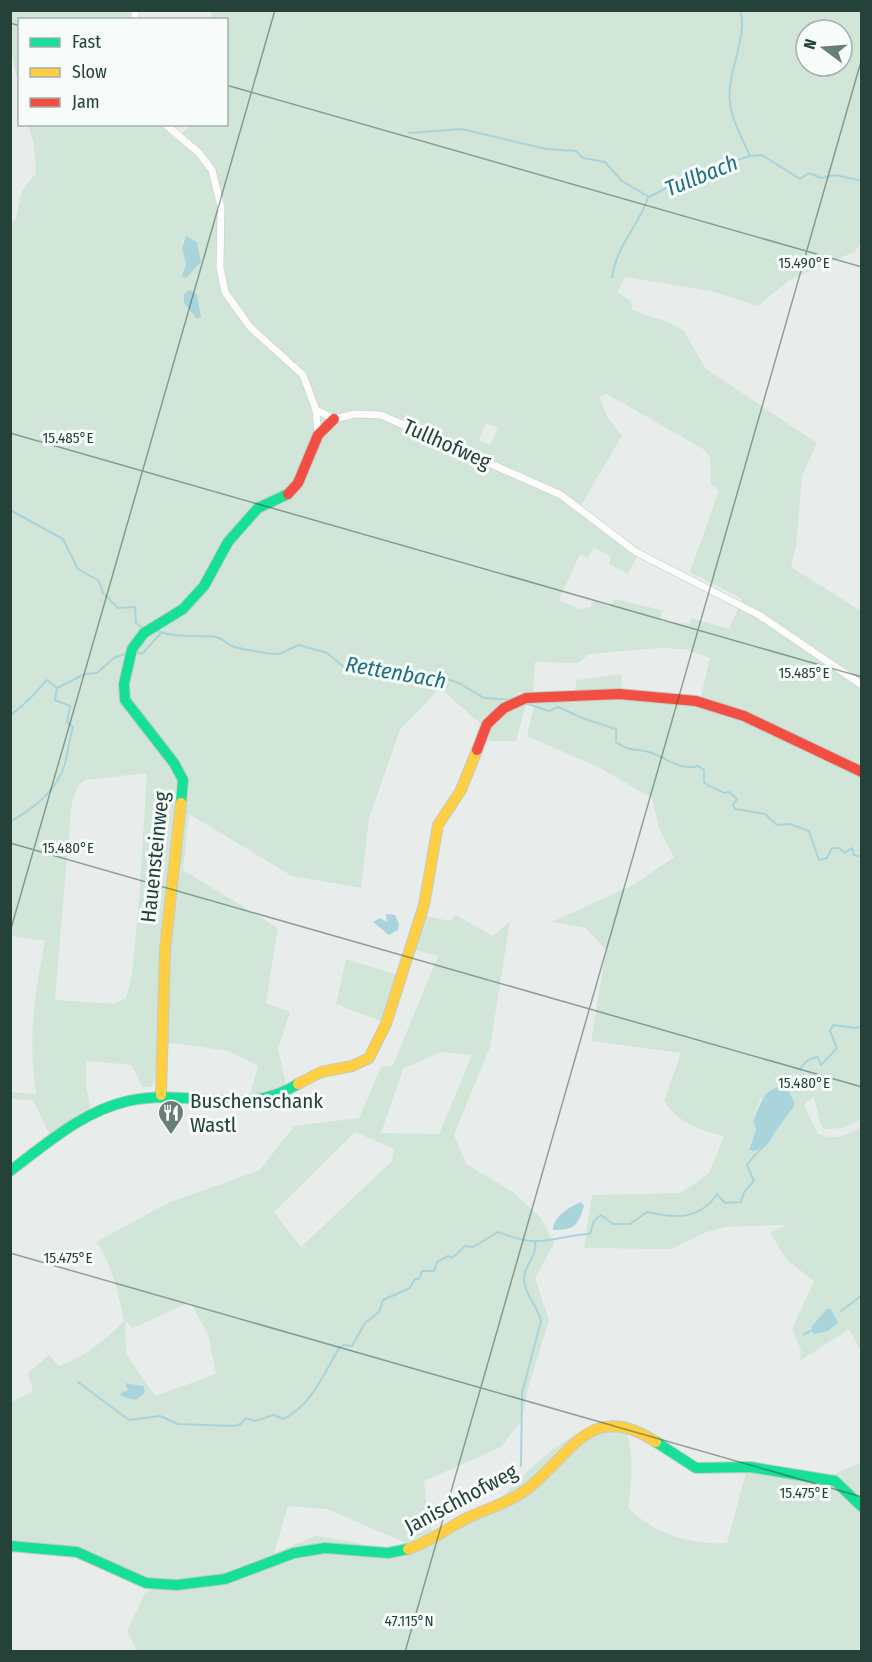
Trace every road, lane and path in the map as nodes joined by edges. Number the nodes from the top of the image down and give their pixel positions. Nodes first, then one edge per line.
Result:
1 (167, 126) edge
2 (316, 410) junction
3 (334, 419) junction
4 (318, 435) junction
5 (861, 685) edge
6 (861, 772) edge
7 (161, 1095) junction
8 (10, 1171) edge
9 (861, 1507) edge
10 (10, 1546) edge

1 - 2 street
2 - 3 street
2 - 4 street, Hauensteinweg
3 - 4 street, Hauensteinweg
3 - 5 street, Tullhofweg
4 - 7 street, Hauensteinweg
6 - 7 street
7 - 8 street
9 - 10 street, Janischhofweg

